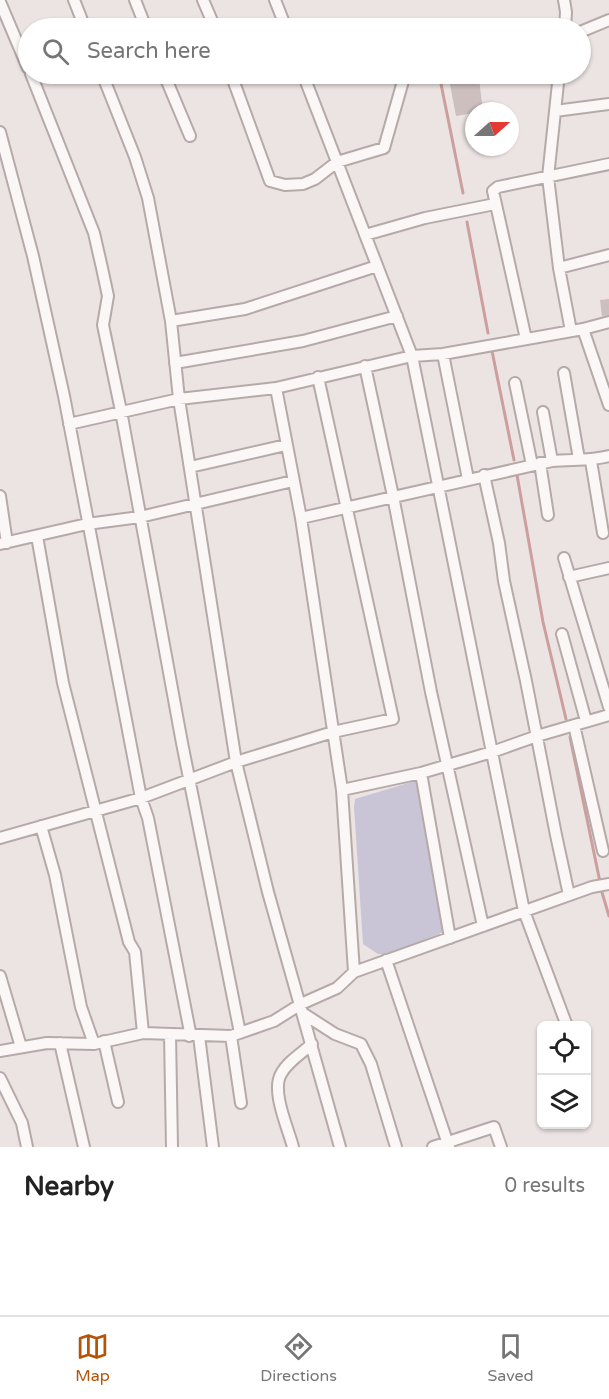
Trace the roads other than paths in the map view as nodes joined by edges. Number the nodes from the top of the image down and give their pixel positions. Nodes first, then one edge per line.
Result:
1 (74, 0) edge
2 (135, 0) edge
3 (203, 0) edge
4 (275, 0) edge
5 (564, 0) edge
6 (0, 2) edge
7 (81, 18) edge
8 (143, 18) edge
9 (211, 18) edge
10 (282, 18) edge
11 (566, 18) edge
12 (609, 20) edge
13 (591, 27) edge
14 (18, 44) edge
15 (35, 84) edge
16 (106, 84) edge
17 (168, 84) edge
18 (235, 84) edge
19 (307, 84) edge
20 (402, 84) edge
21 (558, 84) edge
22 (609, 104) edge
23 (555, 111) junction
24 (0, 132) edge
25 (190, 136) dead end
26 (337, 162) junction
27 (609, 165) edge
28 (548, 177) junction
29 (495, 204) junction
30 (365, 234) junction
31 (609, 255) edge
32 (377, 266) junction
33 (559, 268) junction
34 (397, 316) junction
35 (171, 321) junction
36 (609, 322) edge
37 (584, 329) junction
38 (571, 331) junction
39 (526, 339) junction
40 (443, 354) junction
41 (412, 356) junction
42 (175, 363) junction
43 (365, 366) junction
44 (564, 373) dead end
45 (318, 377) junction
46 (515, 384) dead end
47 (276, 388) junction
48 (179, 399) junction
49 (609, 402) edge
50 (121, 411) junction
51 (543, 412) dead end
52 (69, 424) junction
53 (286, 445) junction
54 (609, 456) edge
55 (579, 459) junction
56 (591, 461) junction
57 (541, 463) junction
58 (190, 467) junction
59 (484, 475) junction
60 (468, 479) junction
61 (293, 481) junction
62 (438, 485) junction
63 (0, 496) edge
64 (393, 496) junction
65 (196, 503) junction
66 (348, 506) junction
67 (548, 514) dead end
68 (140, 518) junction
69 (302, 518) junction
70 (87, 524) junction
71 (603, 533) dead end
72 (37, 536) junction
73 (3, 543) edge
74 (564, 558) dead end
75 (609, 568) edge
76 (569, 577) junction
77 (562, 634) dead end
78 (609, 707) edge
79 (609, 715) edge
80 (586, 721) junction
81 (574, 725) junction
82 (333, 732) junction
83 (537, 736) junction
84 (492, 752) junction
85 (236, 762) junction
86 (448, 765) junction
87 (421, 773) junction
88 (190, 780) junction
89 (342, 790) junction
90 (141, 798) junction
91 (97, 811) junction
92 (41, 826) junction
93 (0, 838) edge
94 (603, 851) dead end
95 (609, 884) edge
96 (569, 895) junction
97 (524, 911) junction
98 (483, 926) junction
99 (450, 938) junction
100 (386, 960) junction
101 (354, 972) junction
102 (0, 976) edge
103 (302, 1009) junction
104 (565, 1021) edge
105 (143, 1033) junction
106 (170, 1034) junction
107 (235, 1035) junction
108 (194, 1036) junction
109 (99, 1042) junction
110 (60, 1043) junction
111 (312, 1044) junction
112 (21, 1047) junction
113 (0, 1051) edge
114 (0, 1078) edge
115 (118, 1102) dead end
116 (241, 1103) dead end
117 (448, 1144) edge
118 (27, 1147) edge
119 (84, 1147) edge
120 (172, 1147) edge
121 (213, 1147) edge
122 (293, 1147) edge
123 (340, 1147) edge
124 (396, 1147) edge
125 (433, 1147) edge
126 (501, 1147) edge

1 - 7 street
2 - 8 street
3 - 9 street
4 - 10 street
5 - 11 street
6 - 14 street
12 - 13 street
15 - 50 street
16 - 35 street
17 - 25 street
18 - 26 street
19 - 26 street
20 - 26 street
21 - 23 street
22 - 23 street
23 - 28 street
24 - 52 street
26 - 30 street
27 - 28 street
28 - 29 street
28 - 33 street
29 - 30 street
29 - 39 street
30 - 32 street
31 - 33 street
32 - 34 street
32 - 35 street
33 - 38 street
34 - 41 street
34 - 42 street
35 - 42 street
36 - 37 street
37 - 38 street
37 - 49 street
38 - 39 street
39 - 40 street
40 - 41 street
40 - 60 street
41 - 43 street
41 - 62 street
42 - 48 street
43 - 45 street
43 - 64 street
44 - 55 street
45 - 47 street
45 - 66 street
46 - 57 street
47 - 48 street
47 - 53 street
48 - 50 street
48 - 58 street
50 - 52 street
50 - 68 street
51 - 57 street
52 - 70 street
53 - 58 street
53 - 61 street
54 - 56 street
55 - 56 street
55 - 57 street
56 - 71 street
57 - 59 street
57 - 67 street
58 - 65 street
59 - 60 street
59 - 83 street
60 - 62 street
61 - 65 street
61 - 69 street
62 - 64 street
62 - 84 street
63 - 73 street
64 - 66 street
64 - 86 street
65 - 68 street
65 - 85 street
66 - 69 street
66 - 82 street
68 - 70 street
68 - 88 street
69 - 82 street
70 - 72 street
70 - 90 street
72 - 73 street
72 - 91 street
74 - 76 street
75 - 76 street
76 - 78 street
77 - 80 street
79 - 80 street
80 - 81 street
81 - 83 street
81 - 94 street
82 - 85 street
82 - 89 street
83 - 84 street
83 - 96 street
84 - 86 street
84 - 97 street
85 - 88 street
85 - 103 street
86 - 87 street
86 - 98 street
87 - 89 street
87 - 99 street
88 - 90 street
88 - 107 street
89 - 101 street
90 - 91 street
90 - 108 street
91 - 92 street
91 - 105 street
92 - 93 street
92 - 109 street
95 - 96 street
96 - 97 street
97 - 98 street
97 - 104 street
98 - 99 street
99 - 100 street
100 - 101 street
100 - 117 street
101 - 103 street
102 - 112 street
103 - 107 street
103 - 111 street
103 - 124 street
105 - 106 street
105 - 109 street
106 - 108 street
106 - 120 street
107 - 108 street
107 - 116 street
108 - 121 street
109 - 110 street
109 - 115 street
110 - 112 street
110 - 119 street
111 - 122 street
111 - 123 street
112 - 113 street
114 - 118 street
117 - 125 street
117 - 126 street

